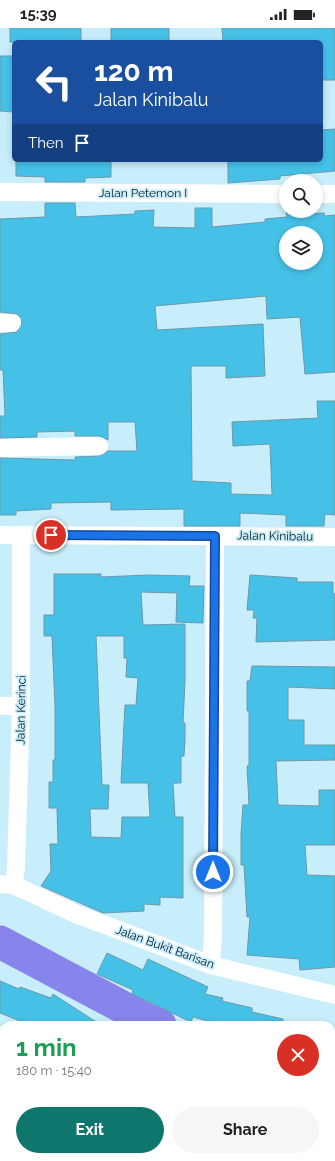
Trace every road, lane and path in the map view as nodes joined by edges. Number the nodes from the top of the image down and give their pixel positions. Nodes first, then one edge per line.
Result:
1 (0, 192) edge
2 (279, 194) edge
3 (323, 194) edge
4 (335, 194) edge
5 (99, 446) dead end
6 (0, 448) edge
7 (0, 534) edge
8 (21, 535) junction
9 (215, 536) junction
10 (335, 537) edge
11 (0, 706) edge
12 (21, 706) junction
13 (7, 884) edge
14 (211, 965) junction
15 (335, 994) edge

1 - 2 street, Jalan Petemon I
3 - 4 street
5 - 6 street
7 - 8 street, Jalan Kinibalu
8 - 9 street, Jalan Kinibalu
8 - 12 street, Jalan Kerinci
9 - 10 street, Jalan Kinibalu
9 - 14 street
11 - 12 street
12 - 13 street, Jalan Kerinci
13 - 14 street, Jalan Bukit Barisan
14 - 15 street, Jalan Bukit Barisan

